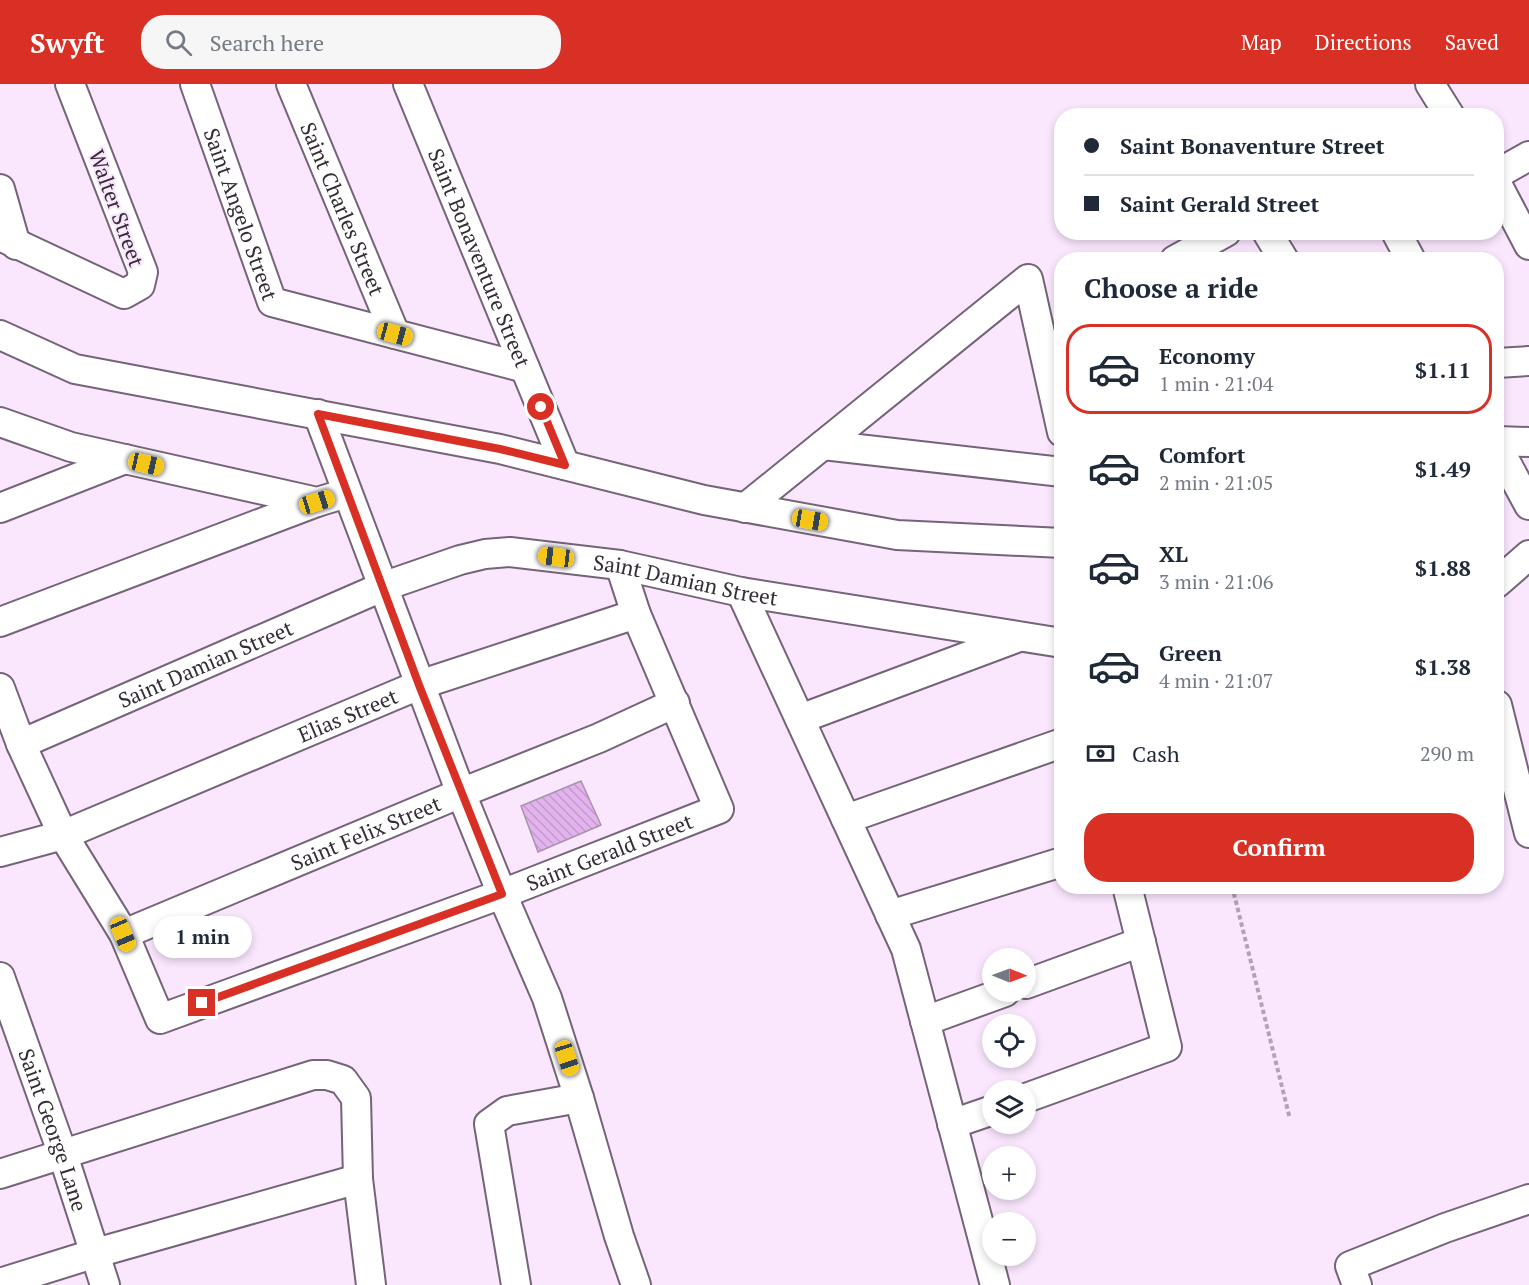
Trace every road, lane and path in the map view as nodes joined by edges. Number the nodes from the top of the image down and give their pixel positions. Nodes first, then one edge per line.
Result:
1 (70, 84) edge
2 (195, 84) edge
3 (291, 84) edge
4 (408, 84) edge
5 (1430, 84) edge
6 (1445, 108) edge
7 (1529, 156) edge
8 (1504, 170) edge
9 (0, 189) edge
10 (1504, 197) edge
11 (1211, 240) edge
12 (8, 241) edge
13 (1529, 245) edge
14 (1190, 252) edge
15 (395, 334) junction
16 (0, 335) edge
17 (1529, 361) edge
18 (1504, 363) edge
19 (525, 368) junction
20 (1054, 396) edge
21 (318, 414) junction
22 (0, 423) edge
23 (1504, 441) edge
24 (1529, 441) edge
25 (823, 445) junction
26 (125, 459) junction
27 (1504, 459) edge
28 (565, 465) junction
29 (1054, 471) edge
30 (347, 493) junction
31 (317, 502) junction
32 (1529, 505) edge
33 (0, 508) edge
34 (745, 508) junction
35 (1054, 543) edge
36 (1529, 555) edge
37 (621, 565) junction
38 (1504, 577) edge
39 (382, 587) junction
40 (741, 592) junction
41 (636, 614) junction
42 (0, 622) edge
43 (1021, 636) junction
44 (1054, 642) edge
45 (419, 685) junction
46 (0, 688) edge
47 (675, 703) junction
48 (800, 719) junction
49 (1504, 733) edge
50 (21, 744) junction
51 (1054, 746) edge
52 (461, 793) junction
53 (846, 819) junction
54 (1529, 833) edge
55 (63, 835) junction
56 (0, 852) edge
57 (1054, 864) edge
58 (502, 894) junction
59 (1129, 894) edge
60 (1234, 894) edge
61 (890, 915) junction
62 (123, 934) junction
63 (1141, 942) junction
64 (0, 977) edge
65 (1036, 980) edge
66 (982, 1000) edge
67 (925, 1021) junction
68 (1036, 1094) edge
69 (579, 1098) junction
70 (982, 1114) edge
71 (1290, 1119) dead end
72 (952, 1124) junction
73 (63, 1155) junction
74 (0, 1174) edge
75 (358, 1179) junction
76 (1529, 1199) edge
77 (96, 1253) junction
78 (0, 1283) edge
79 (365, 1283) edge
80 (992, 1284) edge
81 (105, 1285) edge
82 (516, 1285) edge
83 (636, 1285) edge
84 (1357, 1285) edge

1 - 12 street, Walter Street
2 - 15 street, Saint Angelo Street
3 - 15 street, Saint Charles Street
4 - 19 street, Saint Bonaventure Street
5 - 6 street
7 - 8 street
9 - 12 street, Walter Street
10 - 13 street
11 - 14 street
15 - 19 street, Saint Angelo Street
16 - 21 street
17 - 18 street
19 - 28 street, Saint Bonaventure Street
20 - 25 street
21 - 28 street
21 - 30 street
22 - 26 street
23 - 24 street
25 - 29 street
25 - 34 street
26 - 31 street
26 - 33 street
27 - 32 street
28 - 34 street
30 - 31 street
30 - 39 street
31 - 42 street
34 - 35 street
36 - 38 street
37 - 39 street, Saint Damian Street
37 - 40 street, Saint Damian Street
37 - 41 street
39 - 45 street
39 - 50 street, Saint Damian Street
40 - 43 street, Saint Damian Street
40 - 48 street
41 - 45 street, Elias Street
41 - 47 street
43 - 44 street, Saint Damian Street
43 - 48 street
45 - 52 street
45 - 55 street, Elias Street
46 - 50 street
47 - 52 street, Saint Felix Street
47 - 58 street, Saint Gerald Street
48 - 53 street
49 - 54 street
50 - 55 street
51 - 53 street
52 - 58 street
52 - 62 street, Saint Felix Street
53 - 61 street
55 - 56 street, Elias Street
55 - 62 street
57 - 61 street
58 - 62 street, Saint Gerald Street
58 - 69 street
59 - 63 street
60 - 71 path
61 - 67 street
63 - 65 street
63 - 68 street
64 - 73 street, Saint George Lane
66 - 67 street
67 - 72 street
69 - 82 street
69 - 83 street
70 - 72 street
72 - 80 street
73 - 74 street
73 - 75 street
73 - 77 street, Saint George Lane
75 - 77 street
75 - 79 street
76 - 84 street
77 - 78 street
77 - 81 street, Saint George Lane

